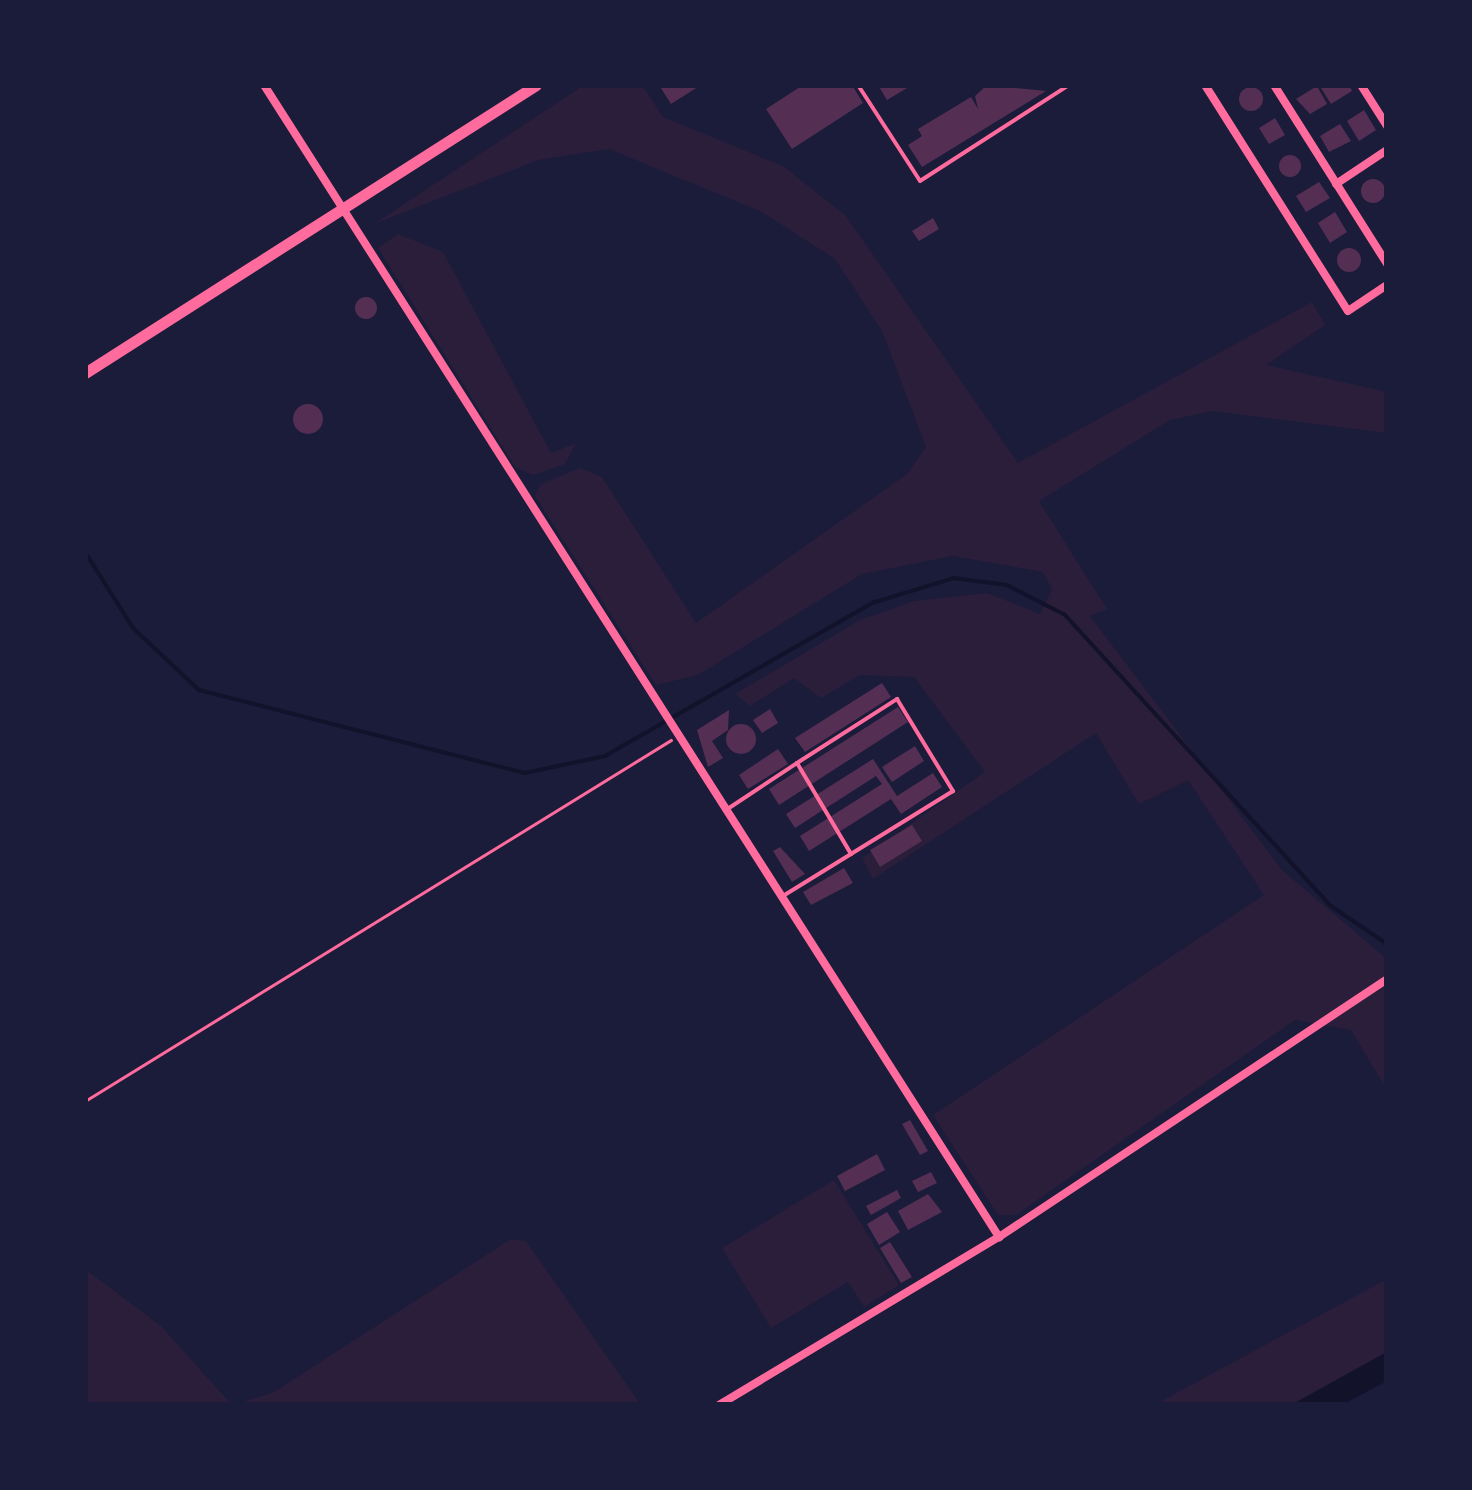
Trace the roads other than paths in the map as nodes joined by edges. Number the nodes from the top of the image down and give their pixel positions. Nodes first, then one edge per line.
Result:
1 (264, 85) edge
2 (536, 85) edge
3 (858, 85) edge
4 (1070, 85) edge
5 (1205, 85) edge
6 (1274, 85) edge
7 (1361, 85) edge
8 (1387, 126) edge
9 (1387, 150) edge
10 (1336, 184) junction
11 (344, 209) junction
12 (1387, 264) edge
13 (1387, 285) edge
14 (85, 373) edge
15 (798, 763) junction
16 (726, 810) junction
17 (851, 854) junction
18 (782, 896) junction
19 (1387, 979) edge
20 (998, 1236) junction
21 (719, 1405) edge

1 - 11 street
2 - 11 main road
3 - 4 lane
5 - 13 street
6 - 10 street
7 - 8 street
9 - 10 street
10 - 12 street
11 - 14 main road
11 - 16 street
15 - 16 lane
15 - 17 lane
15 - 17 lane
16 - 18 street
17 - 18 lane
18 - 20 street
19 - 20 street
20 - 21 street

